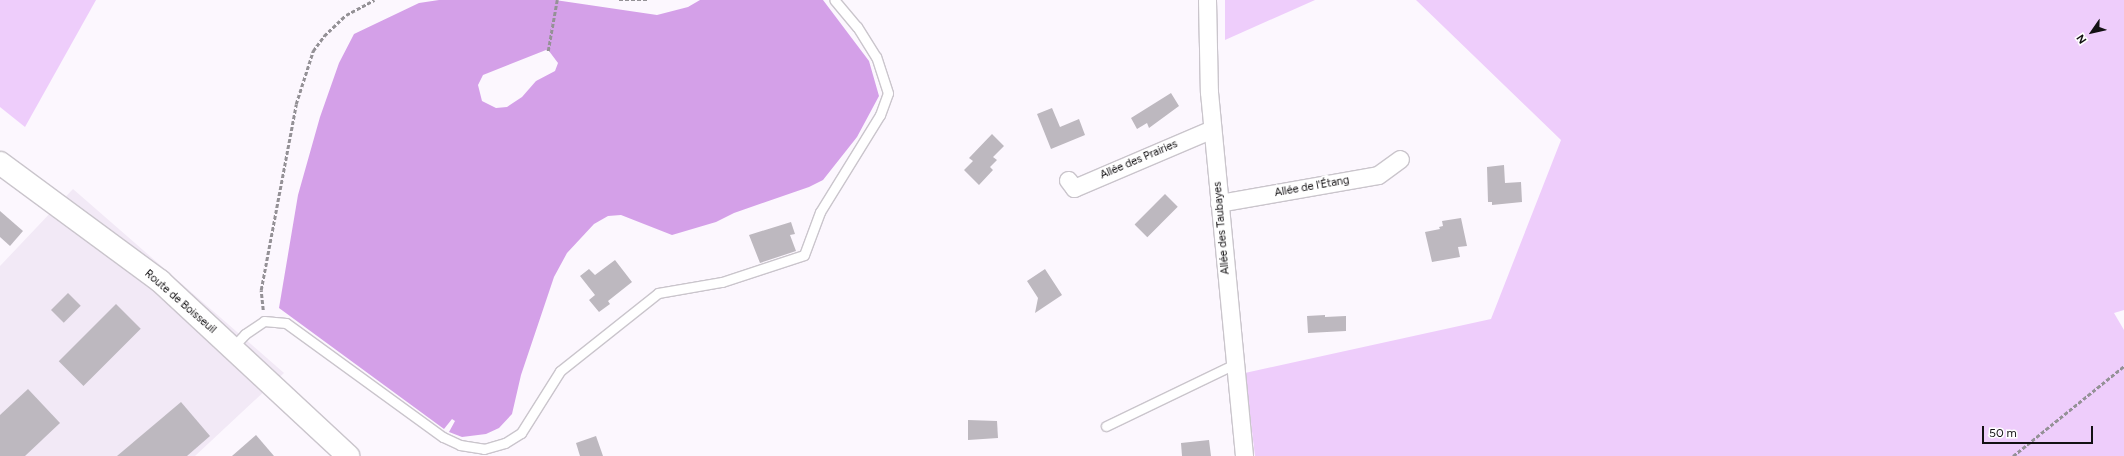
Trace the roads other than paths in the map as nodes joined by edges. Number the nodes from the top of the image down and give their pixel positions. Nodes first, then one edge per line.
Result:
1 (834, 0) edge
2 (1207, 0) edge
3 (1212, 129) junction
4 (1400, 159) dead end
5 (0, 163) edge
6 (1068, 180) dead end
7 (1219, 203) junction
8 (232, 348) junction
9 (1235, 364) junction
10 (1106, 426) dead end
11 (348, 456) edge
12 (1244, 456) edge

1 - 8 lane
2 - 3 street, Allée des Taubayes
3 - 6 street, Allée des Prairies
3 - 7 street, Allée des Taubayes
4 - 7 street, Allée de l'Étang
5 - 8 main road, Route de Boisseuil
7 - 9 street, Allée des Taubayes
8 - 11 main road, Route de Boisseuil
9 - 10 lane
9 - 12 street, Allée des Taubayes

